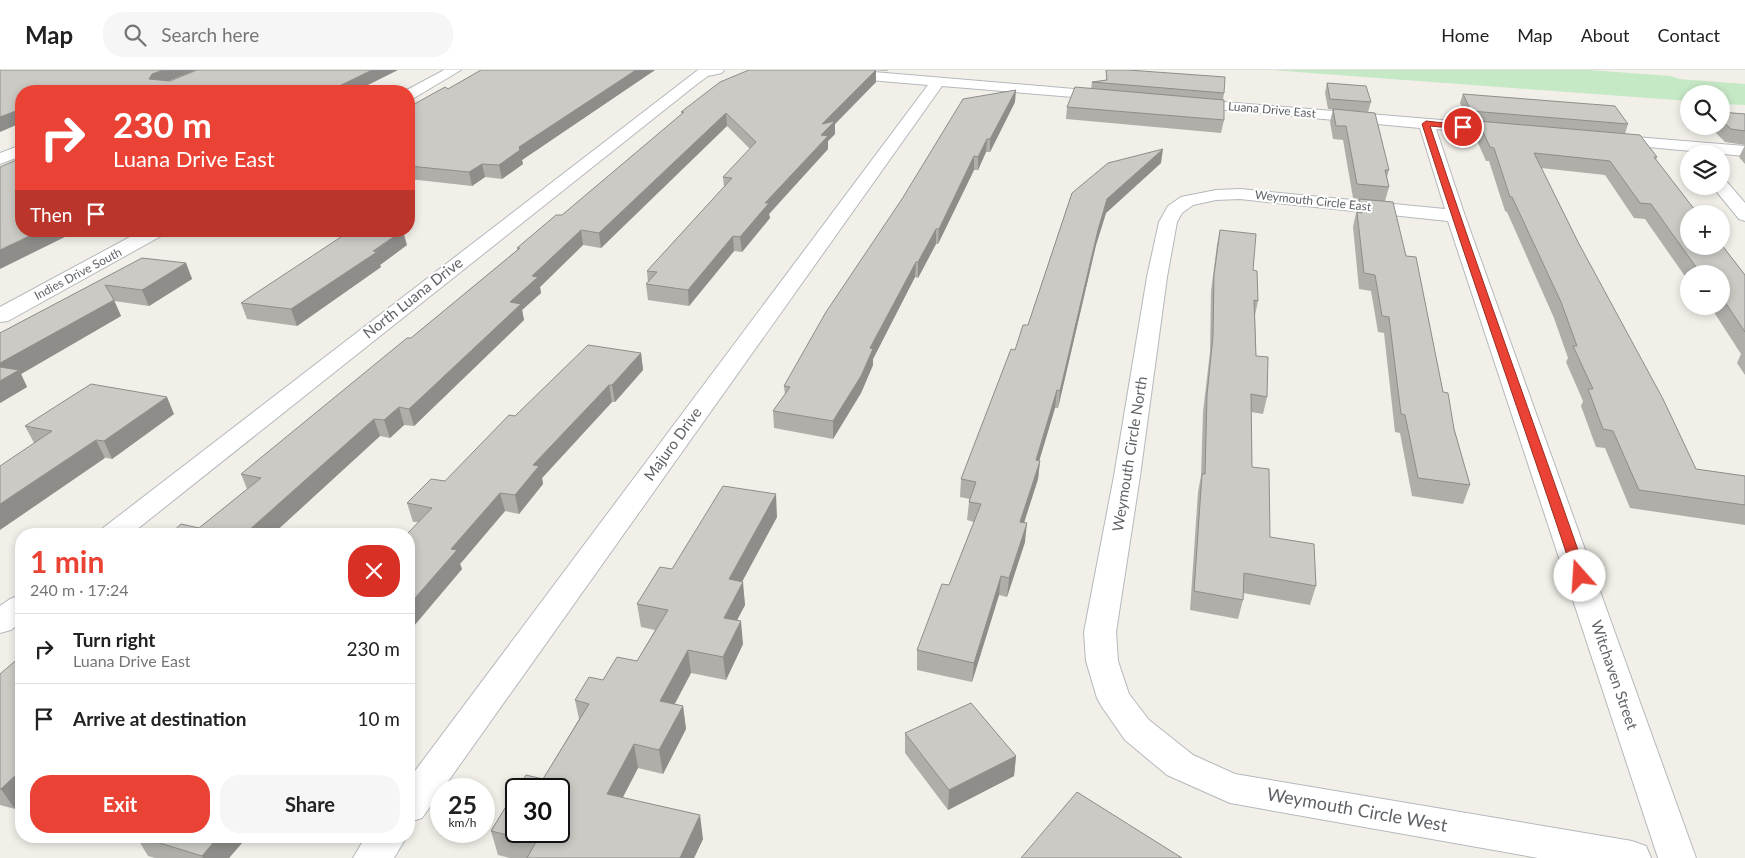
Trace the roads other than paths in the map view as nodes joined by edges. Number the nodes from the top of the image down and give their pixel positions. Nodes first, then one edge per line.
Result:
1 (454, 70) edge
2 (717, 70) edge
3 (800, 70) edge
4 (938, 82) junction
5 (415, 91) edge
6 (1125, 97) edge
7 (1174, 102) edge
8 (1426, 124) junction
9 (1532, 133) edge
10 (1600, 139) edge
11 (1680, 149) edge
12 (1730, 151) edge
13 (1745, 151) edge
14 (15, 153) edge
15 (0, 159) edge
16 (1728, 195) edge
17 (1174, 210) joint
18 (1745, 215) edge
19 (1456, 216) junction
20 (145, 237) edge
21 (0, 316) edge
22 (121, 528) edge
23 (15, 611) edge
24 (0, 622) edge
25 (1114, 698) joint
26 (415, 799) edge
27 (383, 843) edge
28 (372, 858) edge
29 (1632, 858) edge
30 (1677, 858) edge

1 - 5 street
2 - 22 street, North Luana Drive
3 - 4 street
4 - 6 street
4 - 26 street, Majuro Drive
7 - 8 street, Luana Drive East
8 - 9 street, Luana Drive East
8 - 19 street, Witchaven Street
10 - 11 street
12 - 13 street
14 - 15 street
16 - 18 street
17 - 19 street, Weymouth Circle East
17 - 25 street, Weymouth Circle North
19 - 30 street, Witchaven Street
20 - 21 street, Indies Drive South
23 - 24 street
25 - 29 street, Weymouth Circle West
27 - 28 street

